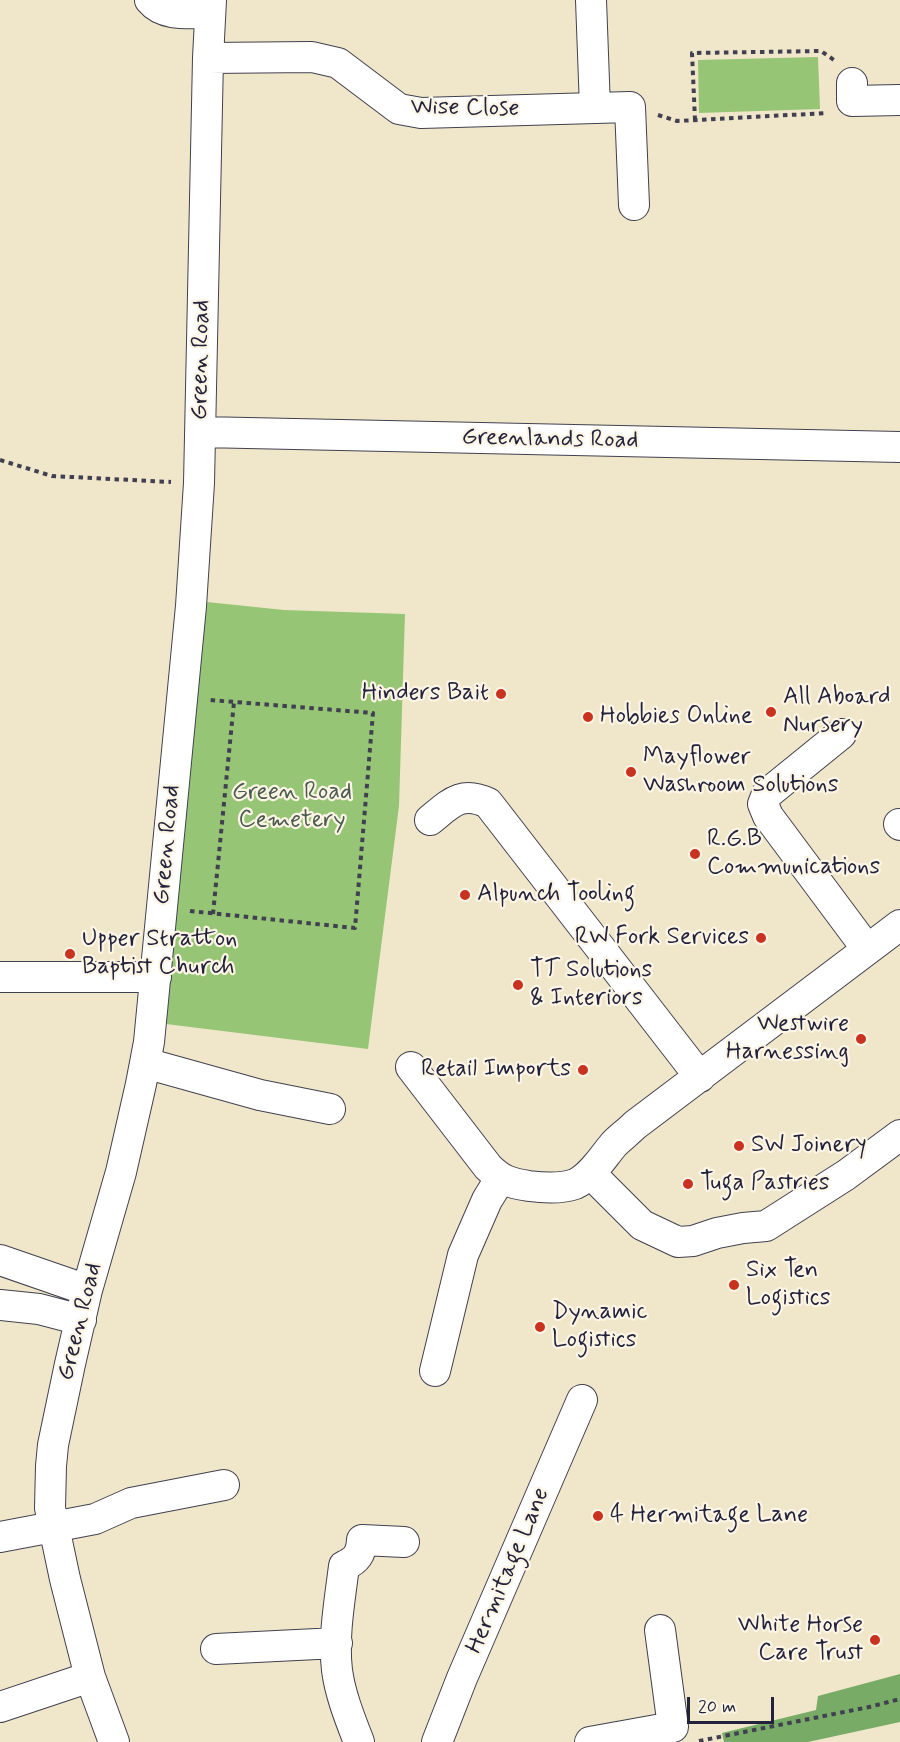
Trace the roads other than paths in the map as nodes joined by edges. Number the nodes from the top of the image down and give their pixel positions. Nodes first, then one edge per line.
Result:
1 (150, 0) edge
2 (591, 0) edge
3 (210, 7) edge
4 (208, 58) junction
5 (852, 92) road end
6 (900, 100) edge
7 (595, 108) junction
8 (634, 205) dead end
9 (201, 432) junction
10 (900, 447) edge
11 (841, 734) dead end
12 (430, 820) dead end
13 (900, 925) edge
14 (867, 949) junction
15 (156, 976) junction
16 (0, 977) edge
17 (145, 1063) junction
18 (411, 1067) dead end
19 (700, 1077) junction
20 (330, 1109) dead end
21 (900, 1135) edge
22 (590, 1173) junction
23 (500, 1179) junction
24 (0, 1260) edge
25 (87, 1290) junction
26 (0, 1305) edge
27 (81, 1320) junction
28 (435, 1371) dead end
29 (582, 1400) dead end
30 (224, 1485) dead end
31 (54, 1526) junction
32 (0, 1537) edge
33 (404, 1542) dead end
34 (660, 1630) dead end
35 (338, 1631) junction
36 (216, 1649) dead end
37 (90, 1677) junction
38 (0, 1707) edge
39 (114, 1742) edge
40 (359, 1742) edge
41 (437, 1742) edge
42 (590, 1742) edge

1 - 3 street
2 - 7 street
3 - 4 street, Green Road
4 - 7 street, Wise Close
4 - 9 street, Green Road
5 - 6 street
7 - 8 street, Wise Close
9 - 10 street, Greenlands Road
9 - 15 street, Green Road
11 - 14 street
12 - 19 street
13 - 14 street
14 - 19 street
15 - 16 street
15 - 17 street, Green Road
17 - 20 street
17 - 25 street, Green Road
18 - 23 street
19 - 22 street
21 - 22 street
22 - 23 street
23 - 28 street
24 - 25 street
25 - 27 street, Green Road
26 - 27 street
27 - 31 street, Green Road
29 - 41 street, Hermitage Lane
30 - 31 street
31 - 32 street
31 - 37 street, Green Road
33 - 35 street
34 - 42 street
35 - 36 street
35 - 40 street
37 - 38 street
37 - 39 street, Green Road

